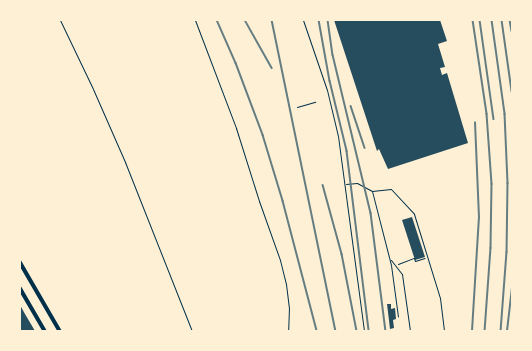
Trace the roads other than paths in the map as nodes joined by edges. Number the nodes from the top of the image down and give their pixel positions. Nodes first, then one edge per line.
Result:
1 (60, 20) edge
2 (195, 20) edge
3 (304, 20) edge
4 (346, 184) junction
5 (372, 191) junction
6 (390, 260) junction
7 (20, 262) edge
8 (20, 288) edge
9 (398, 317) dead end
10 (45, 331) edge
11 (60, 331) edge
12 (192, 331) edge
13 (288, 331) edge
14 (364, 331) edge
15 (410, 331) edge
16 (444, 331) edge

1 - 12 lane
2 - 13 lane
3 - 4 lane
4 - 5 lane
4 - 14 lane
5 - 6 lane
5 - 16 lane
6 - 9 lane
6 - 15 lane
7 - 11 main road
8 - 10 main road

